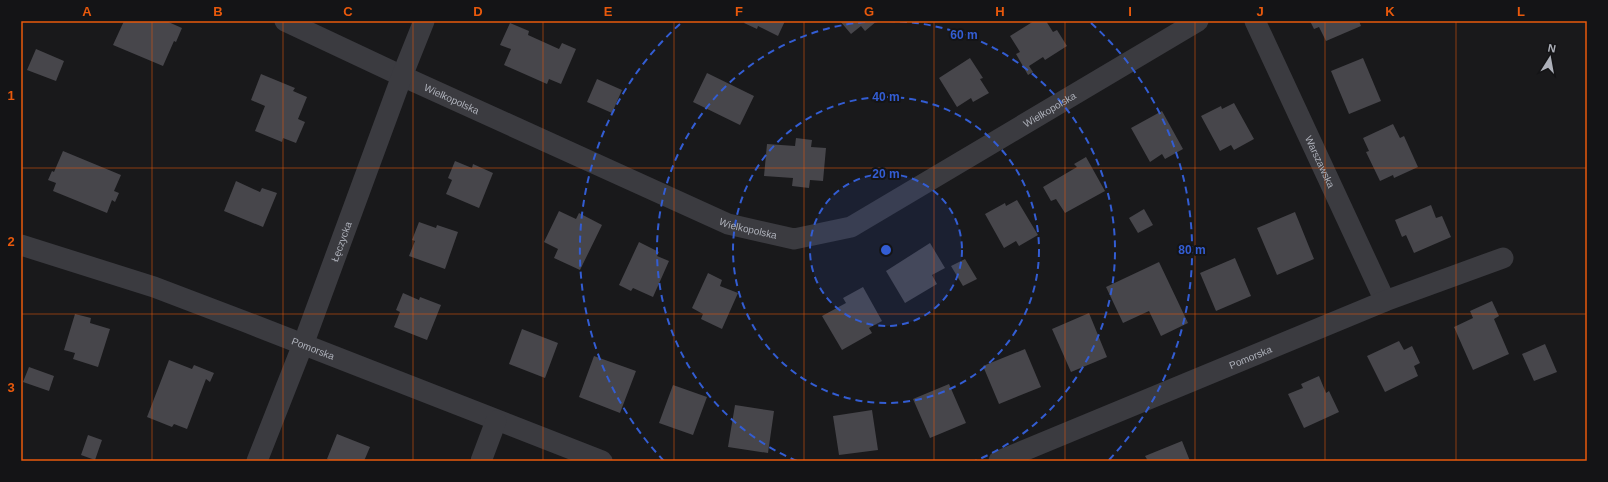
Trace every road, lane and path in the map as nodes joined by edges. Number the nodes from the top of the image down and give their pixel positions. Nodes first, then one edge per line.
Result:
1 (285, 21) edge
2 (424, 21) edge
3 (1198, 21) edge
4 (1255, 21) edge
5 (402, 76) junction
6 (21, 245) edge
7 (1503, 258) dead end
8 (1386, 301) junction
9 (302, 345) junction
10 (496, 421) junction
11 (256, 461) edge
12 (481, 461) edge
13 (602, 461) edge
14 (999, 461) edge

1 - 5 street, Wielkopolska
2 - 5 street, Łęczycka
3 - 5 street, Wielkopolska
4 - 8 street, Warszawska
5 - 9 street, Łęczycka
6 - 9 street, Pomorska
7 - 8 street, Pomorska
8 - 14 street, Pomorska
9 - 10 street, Pomorska
9 - 11 street, Łęczycka
10 - 12 street
10 - 13 street, Pomorska

